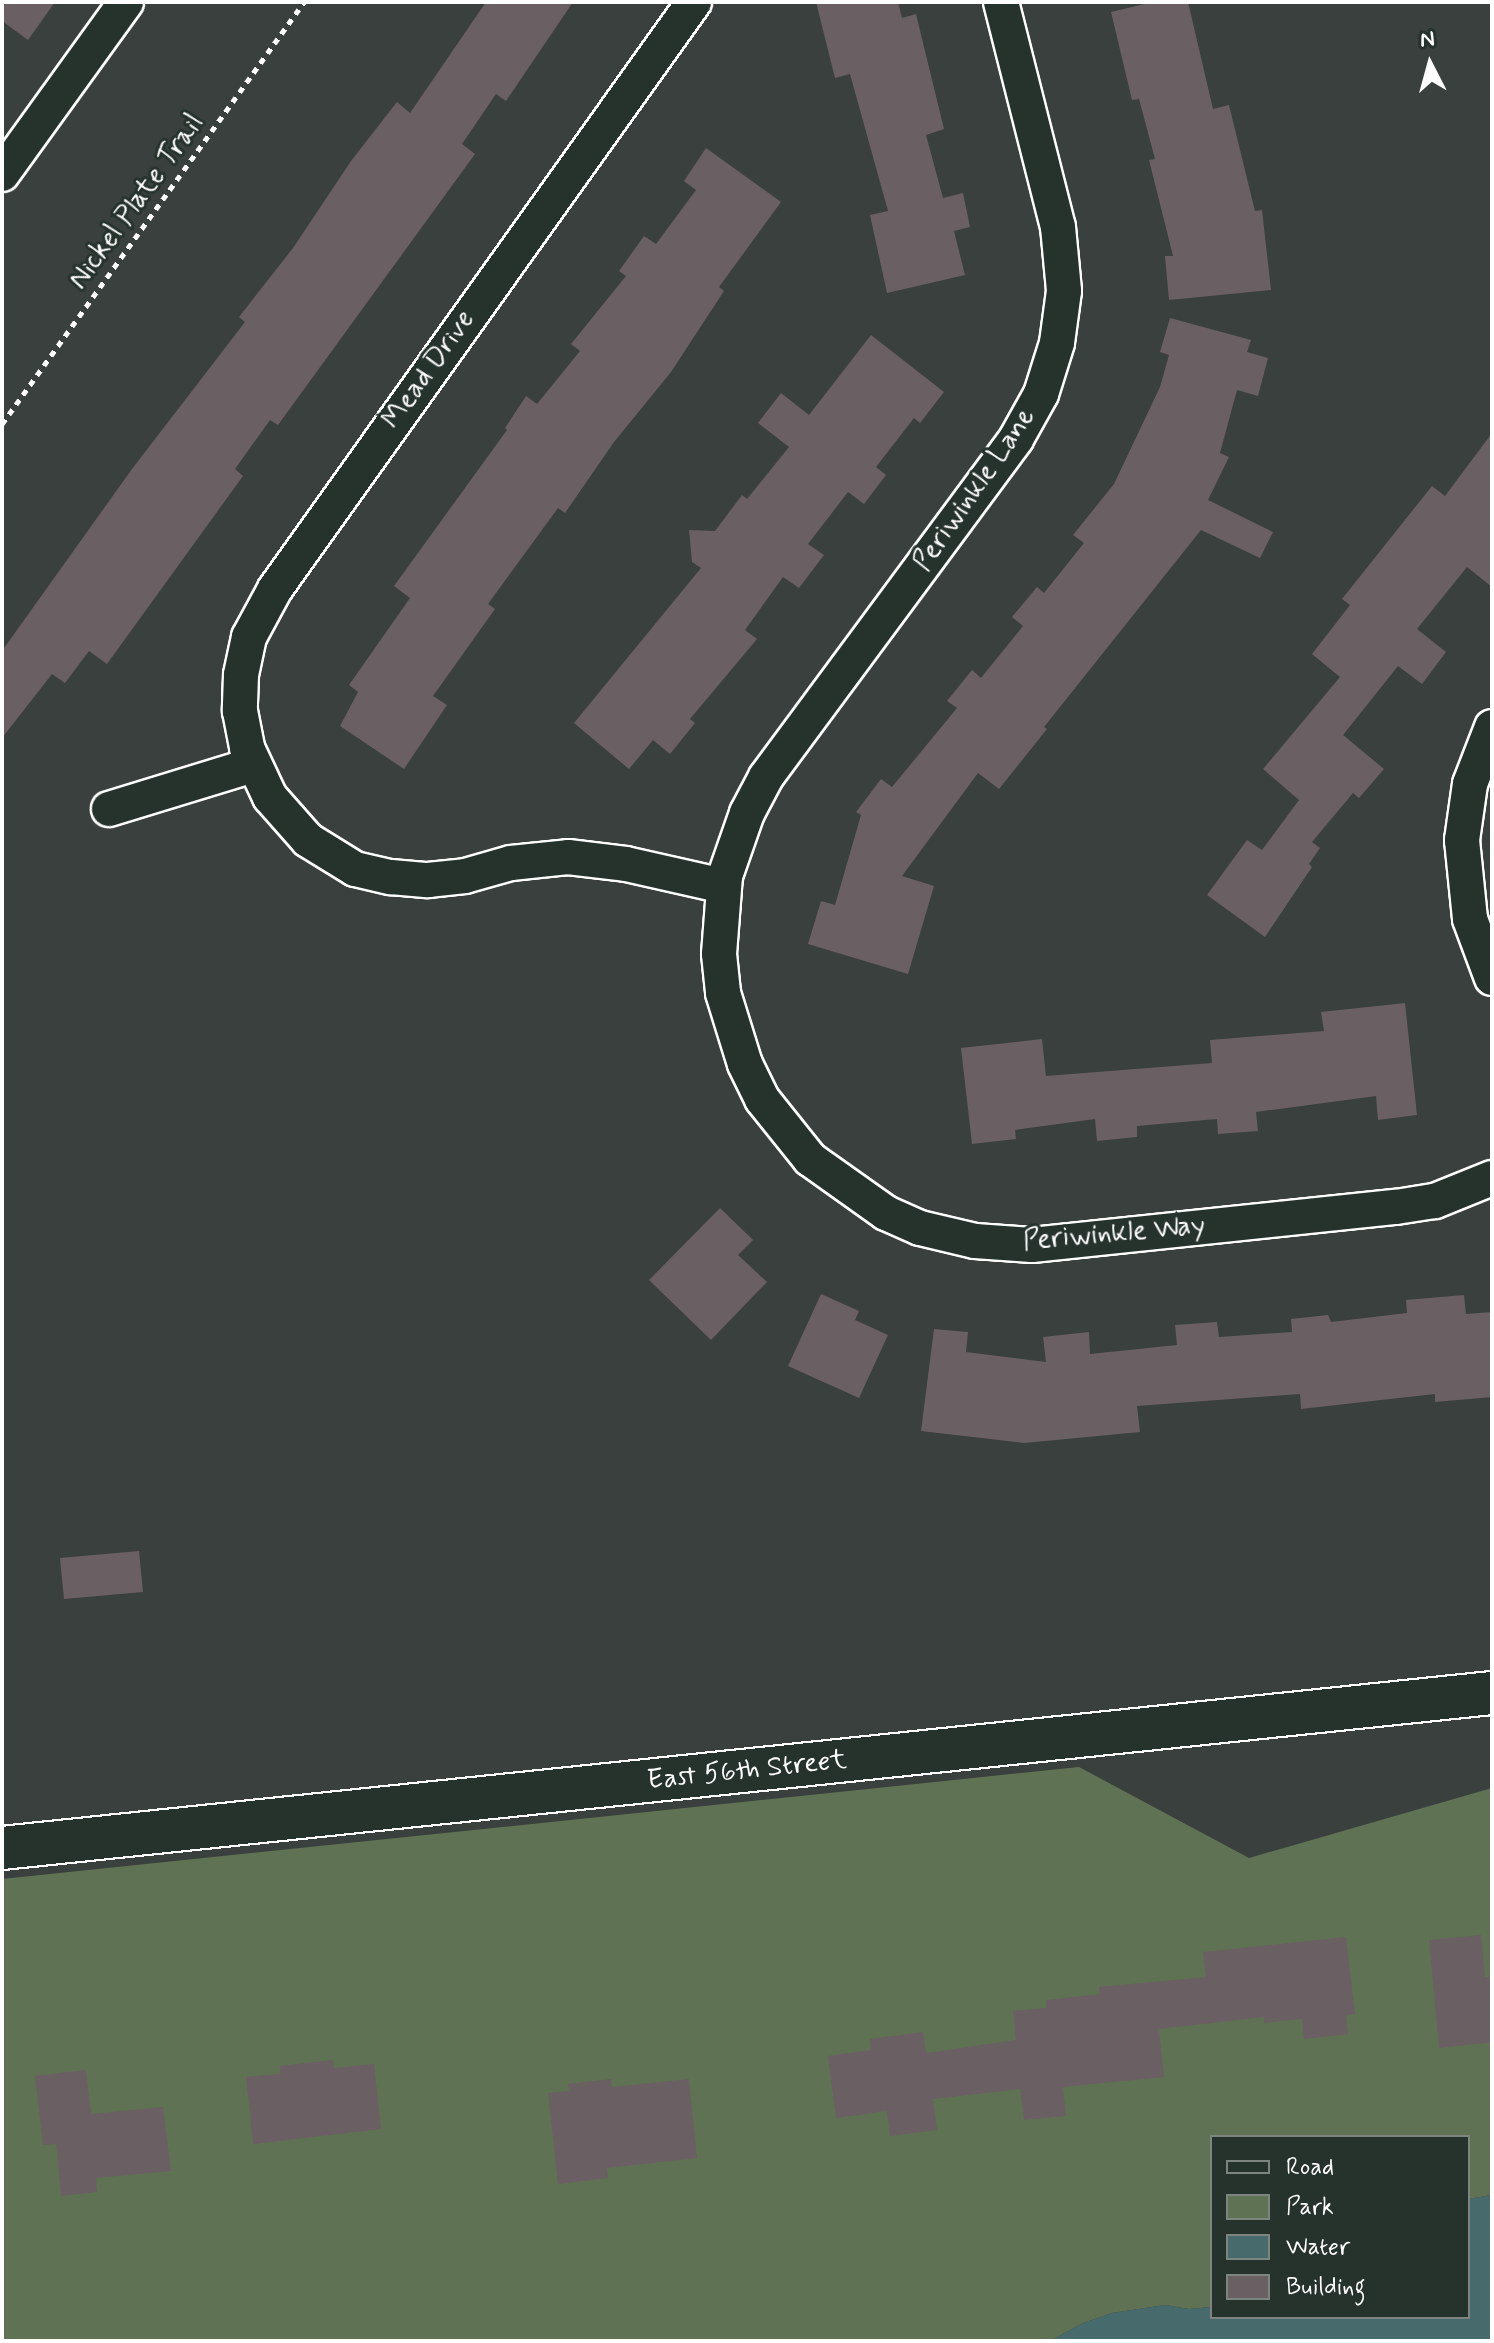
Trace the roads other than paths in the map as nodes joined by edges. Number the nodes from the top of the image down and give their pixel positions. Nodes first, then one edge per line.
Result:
1 (126, 2) edge
2 (694, 2) edge
3 (1001, 2) edge
4 (2, 174) edge
5 (1492, 727) edge
6 (253, 765) junction
7 (109, 809) dead end
8 (724, 886) junction
9 (1492, 978) edge
10 (1492, 1178) edge
11 (1492, 1693) edge
12 (2, 1848) edge

1 - 4 street
2 - 6 street, Mead Drive
3 - 8 street, Periwinkle Lane
5 - 9 street
6 - 7 street
6 - 8 street, Mead Drive
8 - 10 street, Periwinkle Way
11 - 12 street, East 56th Street

